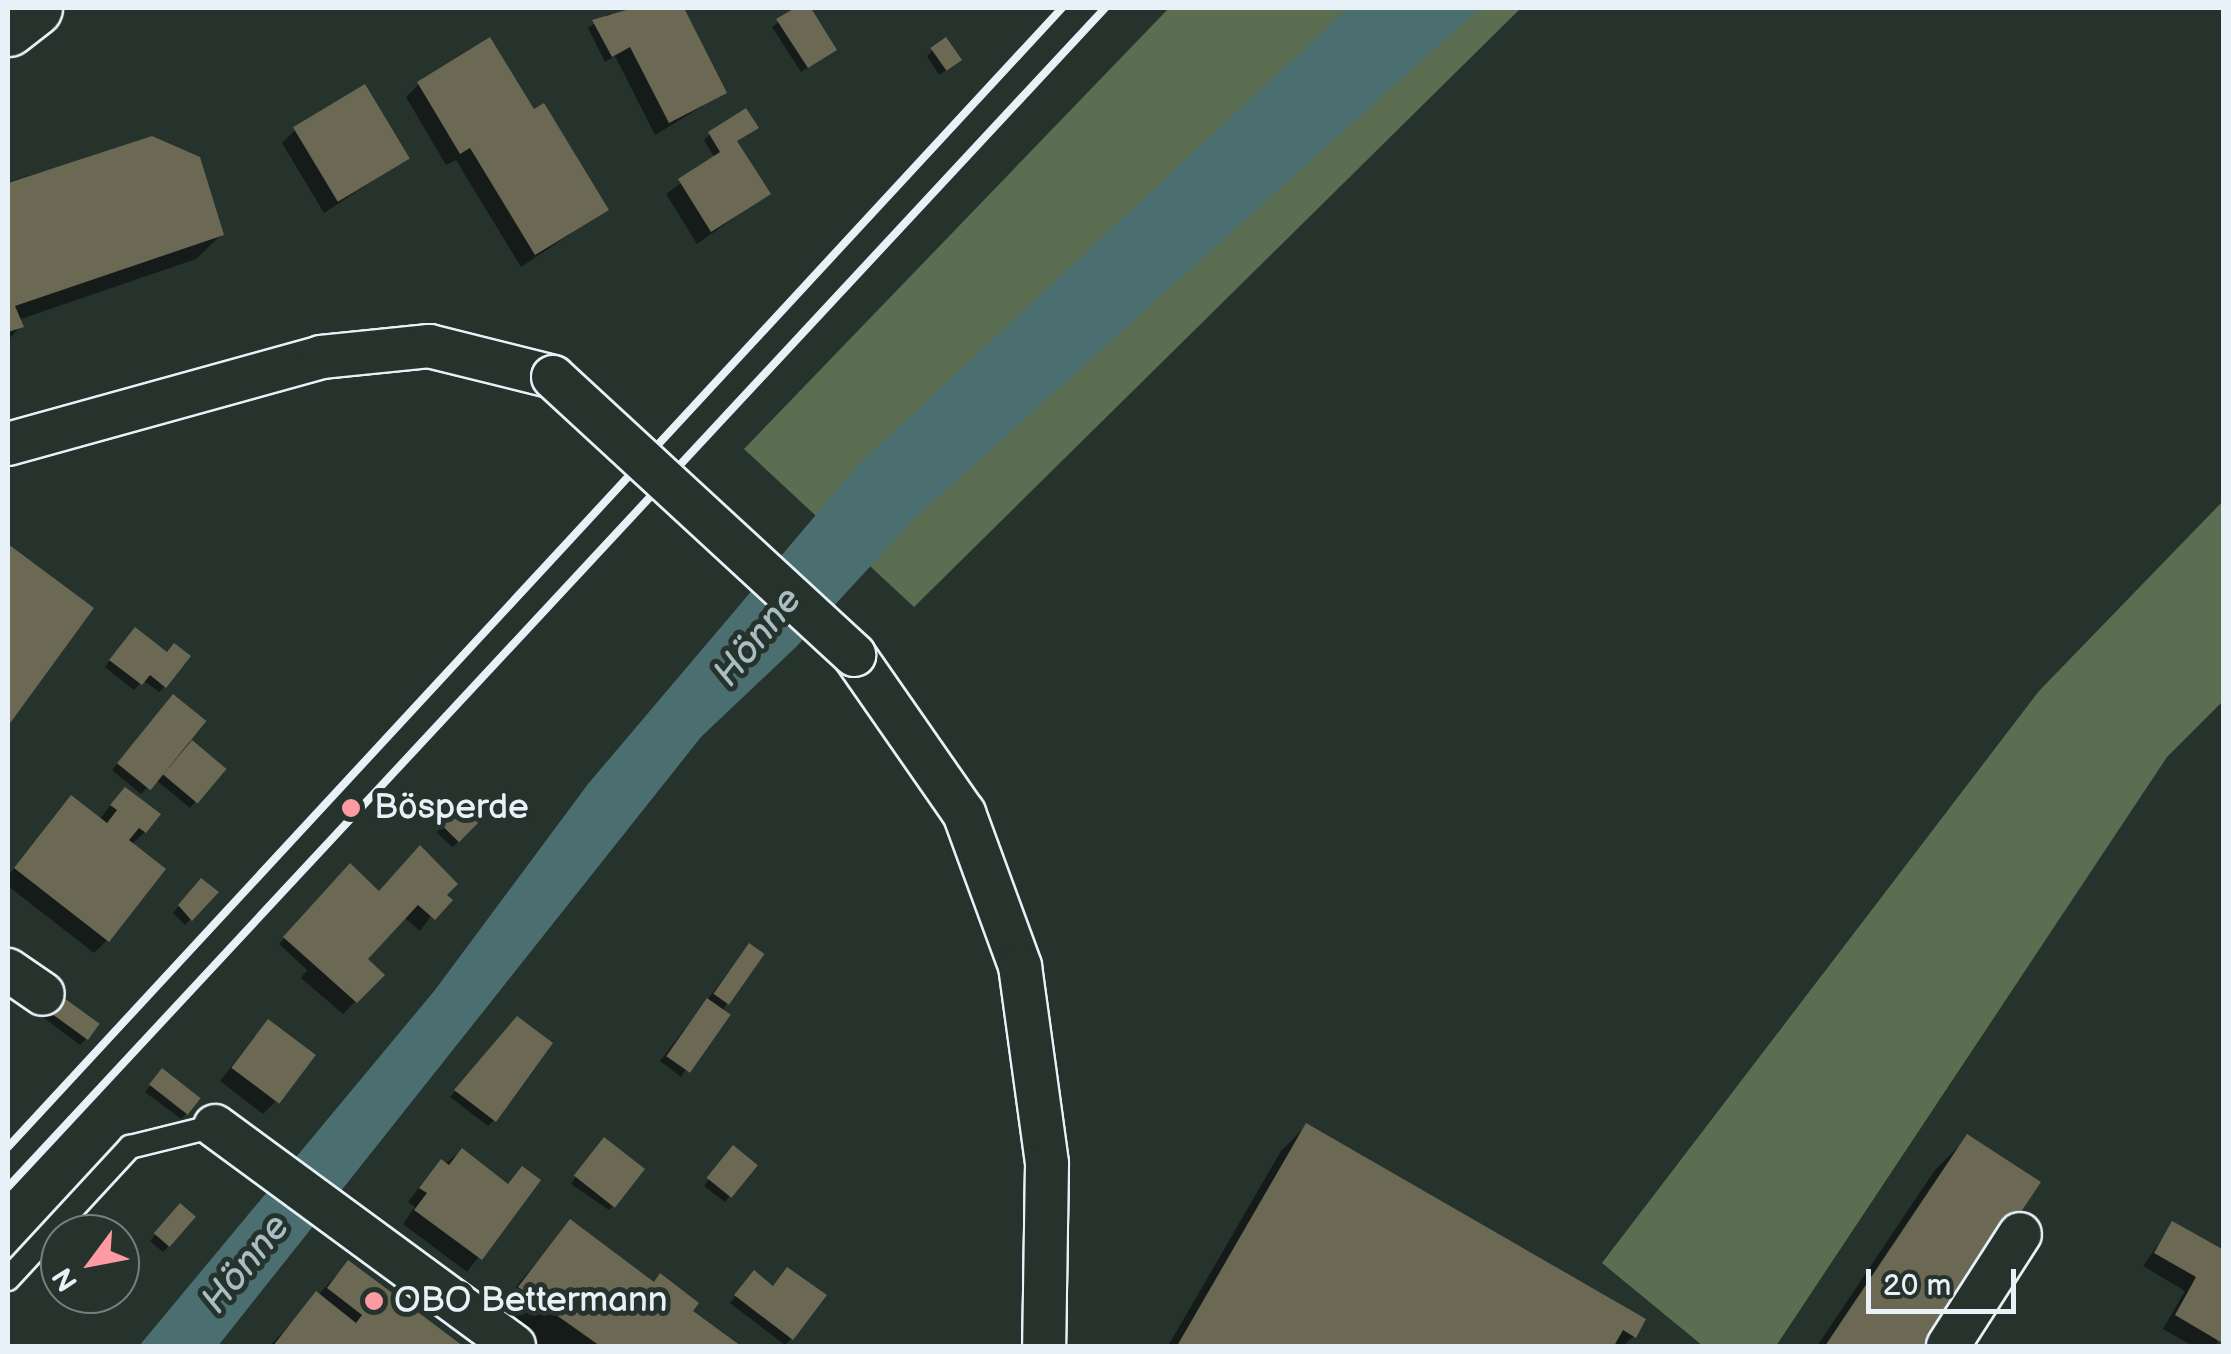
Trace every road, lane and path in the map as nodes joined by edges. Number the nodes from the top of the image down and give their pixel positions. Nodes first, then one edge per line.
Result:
1 (34, 8) edge
2 (8, 28) edge
3 (8, 444) edge
4 (8, 970) edge
5 (43, 994) dead end
6 (215, 1126) joint
7 (2020, 1234) dead end
8 (8, 1279) edge
9 (514, 1346) edge
10 (1044, 1346) edge
11 (1948, 1346) edge

1 - 2 main road
3 - 10 street, bridge
4 - 5 street
6 - 8 lane
6 - 9 street
7 - 11 street

